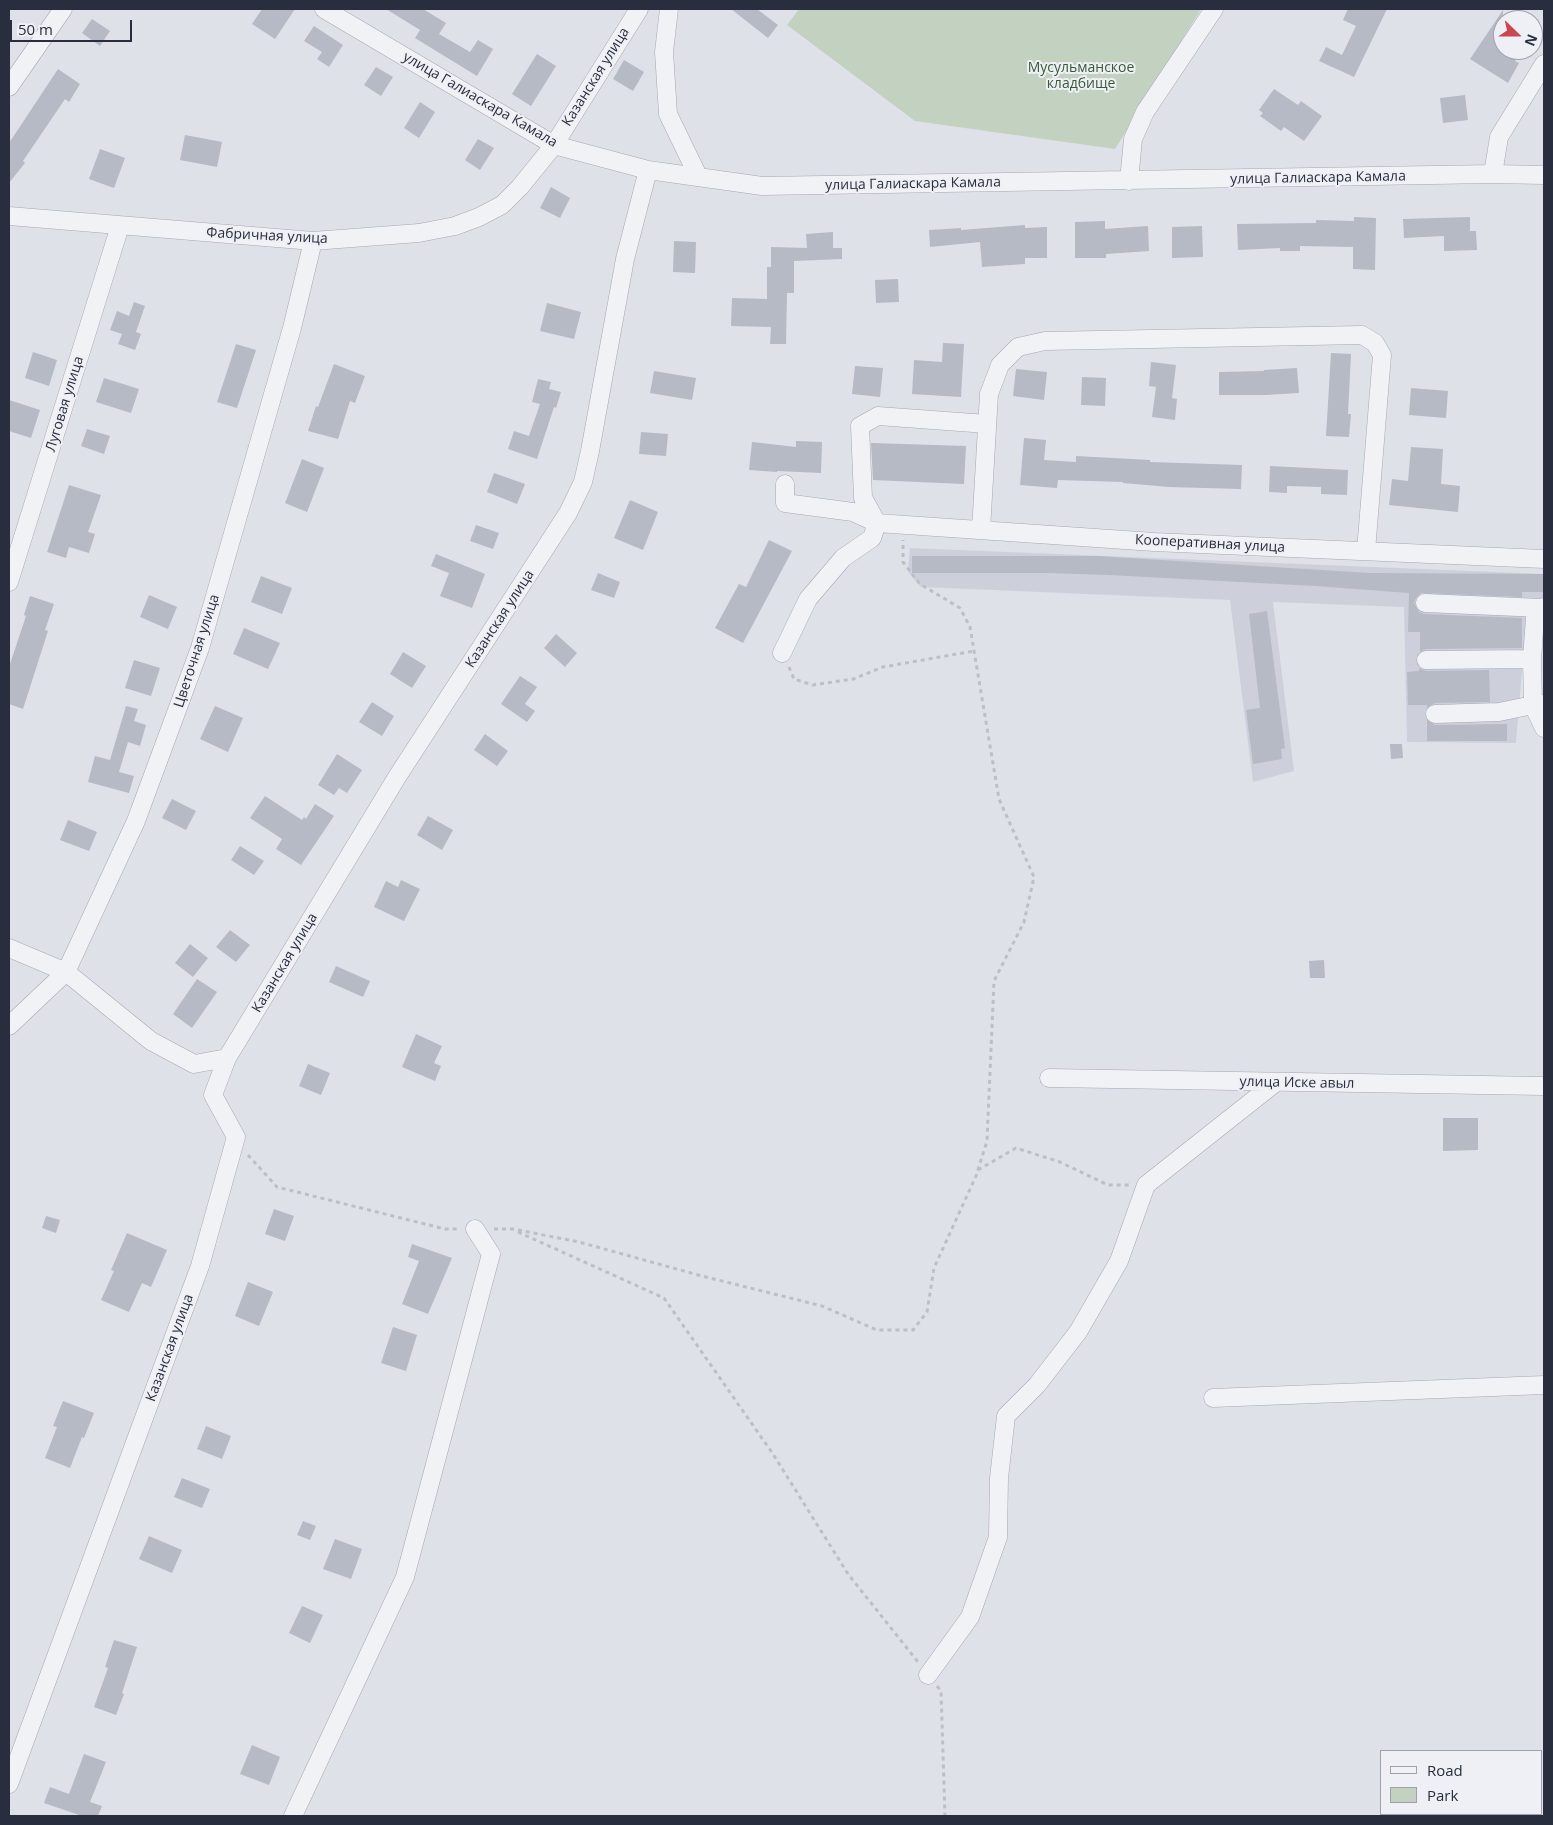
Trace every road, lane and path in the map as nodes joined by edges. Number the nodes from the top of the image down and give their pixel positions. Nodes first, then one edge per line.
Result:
1 (63, 9) edge
2 (324, 9) edge
3 (639, 9) edge
4 (669, 9) edge
5 (1214, 9) edge
6 (1544, 64) edge
7 (9, 87) edge
8 (554, 145) junction
9 (648, 170) junction
10 (1493, 174) junction
11 (1544, 175) edge
12 (698, 176) junction
13 (1129, 181) junction
14 (9, 216) edge
15 (120, 226) junction
16 (313, 241) junction
17 (987, 424) junction
18 (785, 484) dead end
19 (877, 523) junction
20 (903, 525) junction
21 (981, 530) junction
22 (1366, 551) junction
23 (1544, 559) edge
24 (9, 582) edge
25 (1425, 603) dead end
26 (1543, 607) edge
27 (974, 651) junction
28 (782, 653) joint
29 (1532, 659) junction
30 (1426, 660) dead end
31 (1539, 704) edge
32 (1435, 714) dead end
33 (1544, 728) edge
34 (9, 948) edge
35 (66, 972) junction
36 (9, 1026) edge
37 (227, 1058) junction
38 (1049, 1078) dead end
39 (1275, 1083) junction
40 (1544, 1086) edge
41 (236, 1137) junction
42 (978, 1170) junction
43 (1146, 1184) junction
44 (475, 1229) junction
45 (513, 1229) junction
46 (1544, 1385) edge
47 (1213, 1398) dead end
48 (928, 1675) junction
49 (9, 1784) edge
50 (294, 1816) edge
51 (945, 1816) edge

1 - 7 street
2 - 8 street, улица Галиаскара Камала
3 - 8 street, Казанская улица
4 - 12 street
5 - 13 street
6 - 10 street
8 - 9 street, улица Галиаскара Камала
8 - 16 street, Фабричная улица
9 - 12 street, улица Галиаскара Камала
9 - 37 street, Казанская улица
10 - 11 street, улица Галиаскара Камала
10 - 13 street, улица Галиаскара Камала
12 - 13 street, улица Галиаскара Камала
14 - 15 street, Фабричная улица
15 - 16 street, Фабричная улица
15 - 24 street, Луговая улица
16 - 35 street, Цветочная улица
17 - 19 street
17 - 21 street
17 - 22 street
18 - 19 street
19 - 20 street, Кооперативная улица
19 - 28 street
20 - 21 street, Кооперативная улица
20 - 27 path
21 - 22 street, Кооперативная улица
22 - 23 street, Кооперативная улица
25 - 26 street
26 - 29 street
27 - 28 path
27 - 42 path
29 - 30 street
29 - 31 street
31 - 32 street
31 - 33 street
34 - 35 street
35 - 36 street, Цветочная улица
35 - 37 street
37 - 41 street, Казанская улица
38 - 39 street, улица Иске авыл
39 - 40 street, улица Иске авыл
39 - 43 street
41 - 44 path
41 - 49 street, Казанская улица
42 - 43 path
42 - 45 path
43 - 48 street
44 - 45 path
44 - 50 street
45 - 48 path
46 - 47 street
48 - 51 path

